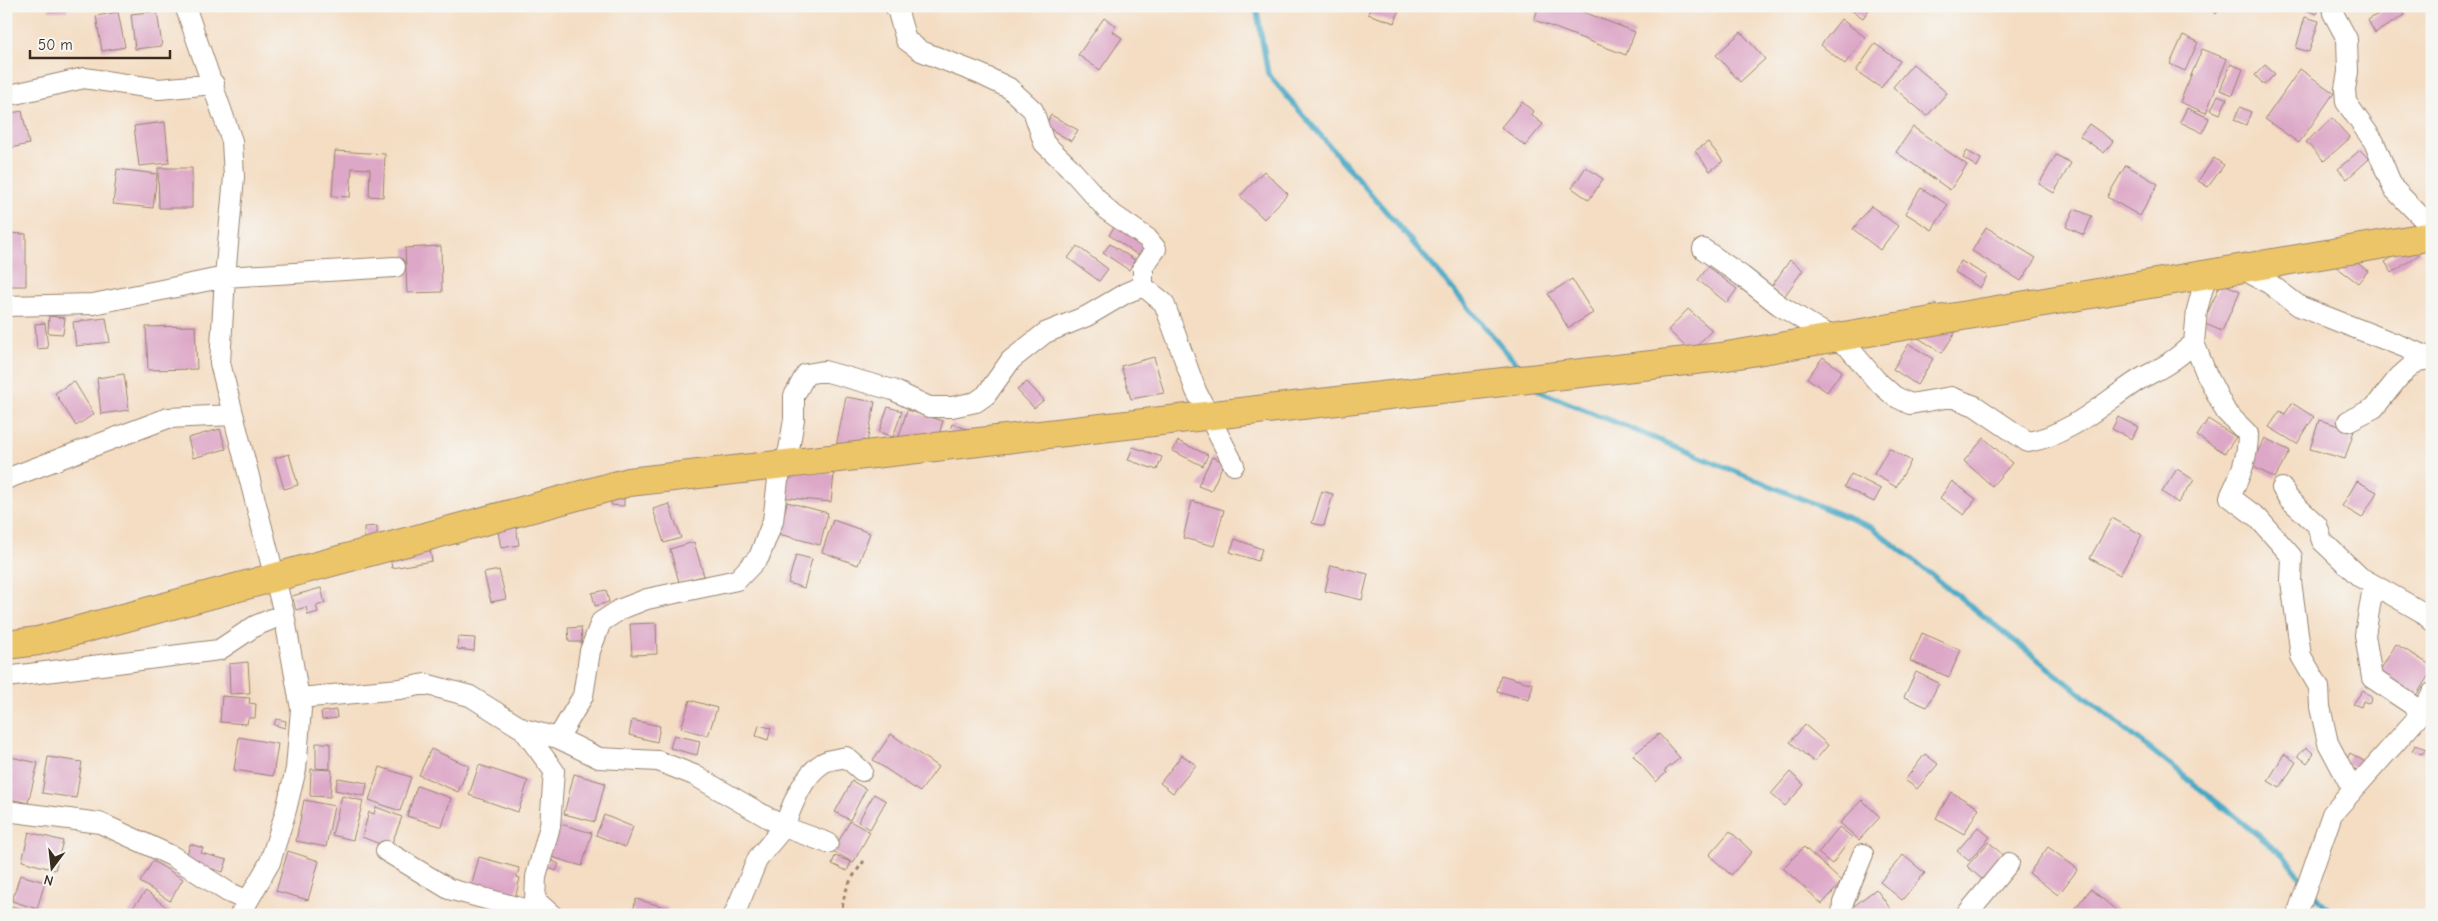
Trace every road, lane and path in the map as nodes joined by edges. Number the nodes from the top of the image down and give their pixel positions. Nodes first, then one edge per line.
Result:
1 (185, 6) edge
2 (894, 6) edge
3 (2335, 6) edge
4 (214, 84) junction
5 (6, 96) edge
6 (2432, 228) edge
7 (2432, 236) edge
8 (1703, 249) dead end
9 (395, 267) dead end
10 (225, 277) junction
11 (1143, 286) junction
12 (6, 306) edge
13 (2194, 343) junction
14 (2432, 359) edge
15 (233, 415) junction
16 (2348, 421) dead end
17 (1234, 465) dead end
18 (6, 479) edge
19 (2282, 488) dead end
20 (2373, 586) junction
21 (284, 614) junction
22 (2432, 621) edge
23 (6, 645) edge
24 (6, 677) edge
25 (2432, 693) edge
26 (299, 698) junction
27 (2420, 715) junction
28 (522, 729) junction
29 (558, 738) junction
30 (862, 771) dead end
31 (2353, 790) junction
32 (6, 811) edge
33 (784, 827) junction
34 (828, 843) dead end
35 (386, 851) dead end
36 (1863, 854) dead end
37 (864, 861) dead end
38 (2009, 863) dead end
39 (244, 908) edge
40 (526, 908) edge
41 (552, 915) edge
42 (734, 915) edge
43 (842, 915) edge
44 (1842, 915) edge
45 (1966, 915) edge
46 (2297, 915) edge

1 - 4 street
2 - 11 street
3 - 6 street
4 - 5 street
4 - 10 street
7 - 23 highway
8 - 13 street
9 - 10 street
10 - 12 street
10 - 15 street
11 - 17 street
11 - 29 street
13 - 14 street
13 - 31 street
14 - 16 street
15 - 18 street
15 - 21 street
19 - 20 street
20 - 22 street
20 - 27 street
21 - 24 street
21 - 26 street
25 - 27 street
26 - 28 street
26 - 39 street
27 - 31 street
28 - 29 street
28 - 40 street
29 - 33 street
30 - 33 street
31 - 46 street
32 - 39 street
33 - 34 street
33 - 42 street
35 - 40 street
36 - 44 street
37 - 43 path
38 - 45 street
40 - 41 street

